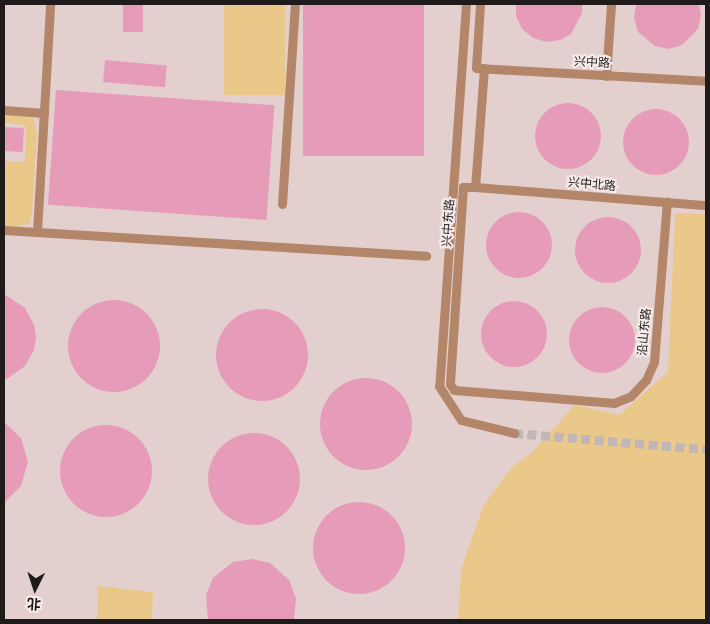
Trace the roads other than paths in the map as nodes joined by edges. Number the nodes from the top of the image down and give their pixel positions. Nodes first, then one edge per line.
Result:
1 (50, 4) edge
2 (295, 4) edge
3 (466, 4) edge
4 (480, 4) edge
5 (610, 4) edge
6 (480, 68) junction
7 (606, 76) junction
8 (706, 81) edge
9 (4, 110) edge
10 (44, 112) junction
11 (475, 187) junction
12 (667, 202) junction
13 (282, 204) dead end
14 (706, 204) edge
15 (4, 230) edge
16 (36, 232) junction
17 (426, 256) dead end
18 (454, 390) joint
19 (514, 433) tunnel mouth

1 - 10 lane
2 - 13 lane
3 - 19 lane
4 - 6 lane
5 - 7 lane
6 - 7 lane, 兴中路
6 - 11 lane
7 - 8 lane, 兴中路
9 - 10 lane
10 - 16 lane
11 - 12 lane, 兴中北路
11 - 18 lane, 兴中东路
12 - 14 lane, 兴中北路
12 - 18 lane, 沿山东路
15 - 16 lane
16 - 17 lane

